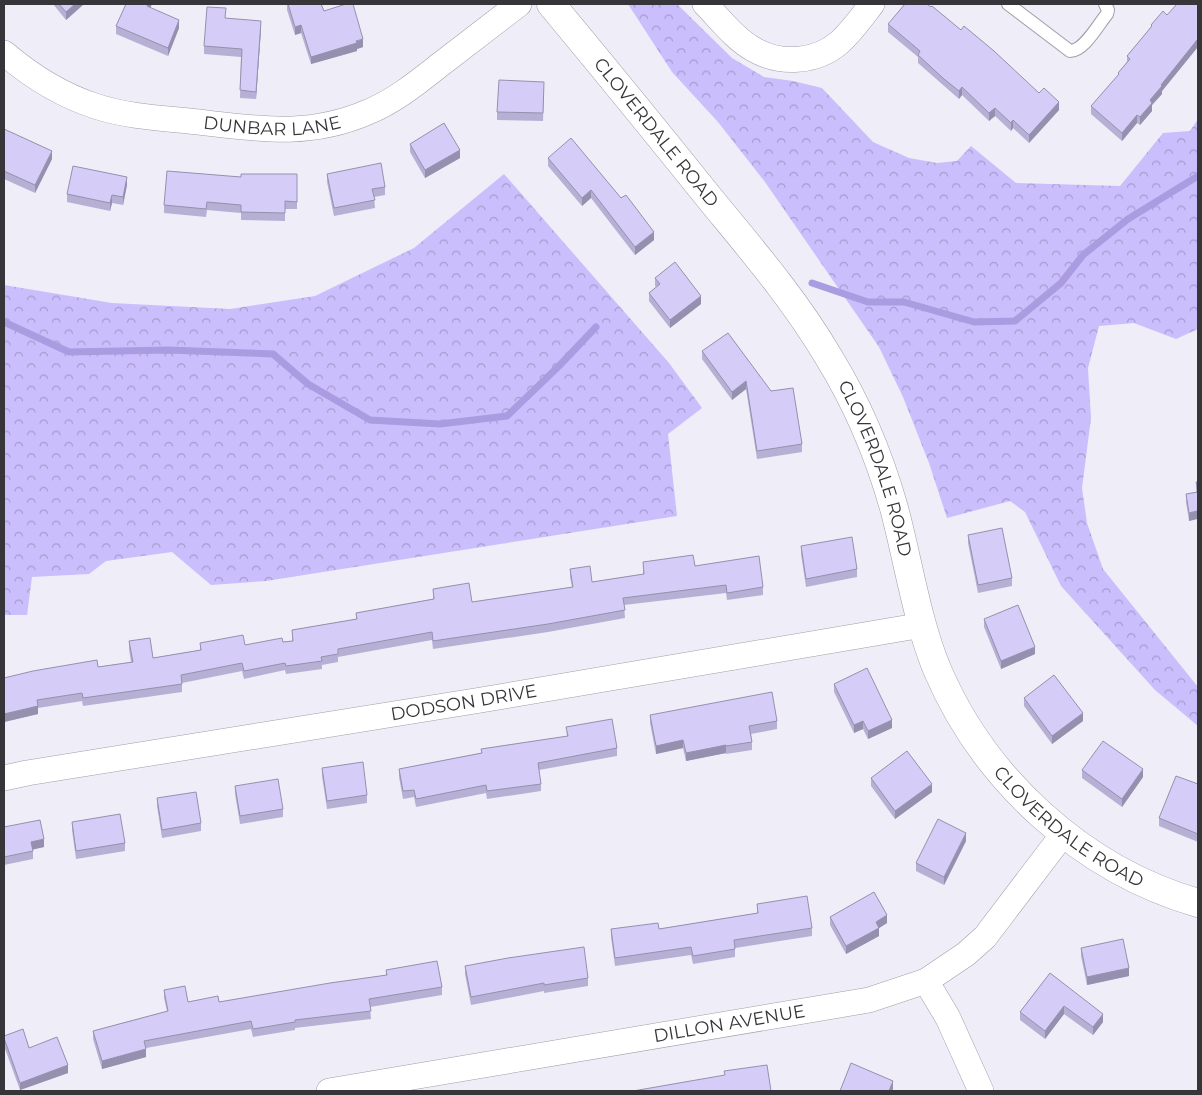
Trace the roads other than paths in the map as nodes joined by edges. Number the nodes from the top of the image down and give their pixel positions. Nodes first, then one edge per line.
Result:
1 (519, 4) edge
2 (551, 4) edge
3 (705, 4) edge
4 (872, 4) edge
5 (1008, 4) edge
6 (1105, 4) edge
7 (4, 53) edge
8 (923, 625) junction
9 (4, 778) edge
10 (1064, 833) junction
11 (1198, 903) edge
12 (926, 980) junction
13 (329, 1091) edge
14 (981, 1091) edge

1 - 7 street, DUNBAR LANE
2 - 8 street, CLOVERDALE ROAD
3 - 4 street
5 - 6 lane
8 - 9 street, DODSON DRIVE
8 - 10 street, CLOVERDALE ROAD
10 - 11 street, CLOVERDALE ROAD
10 - 12 street, DILLON AVENUE
12 - 13 street, DILLON AVENUE
12 - 14 street

